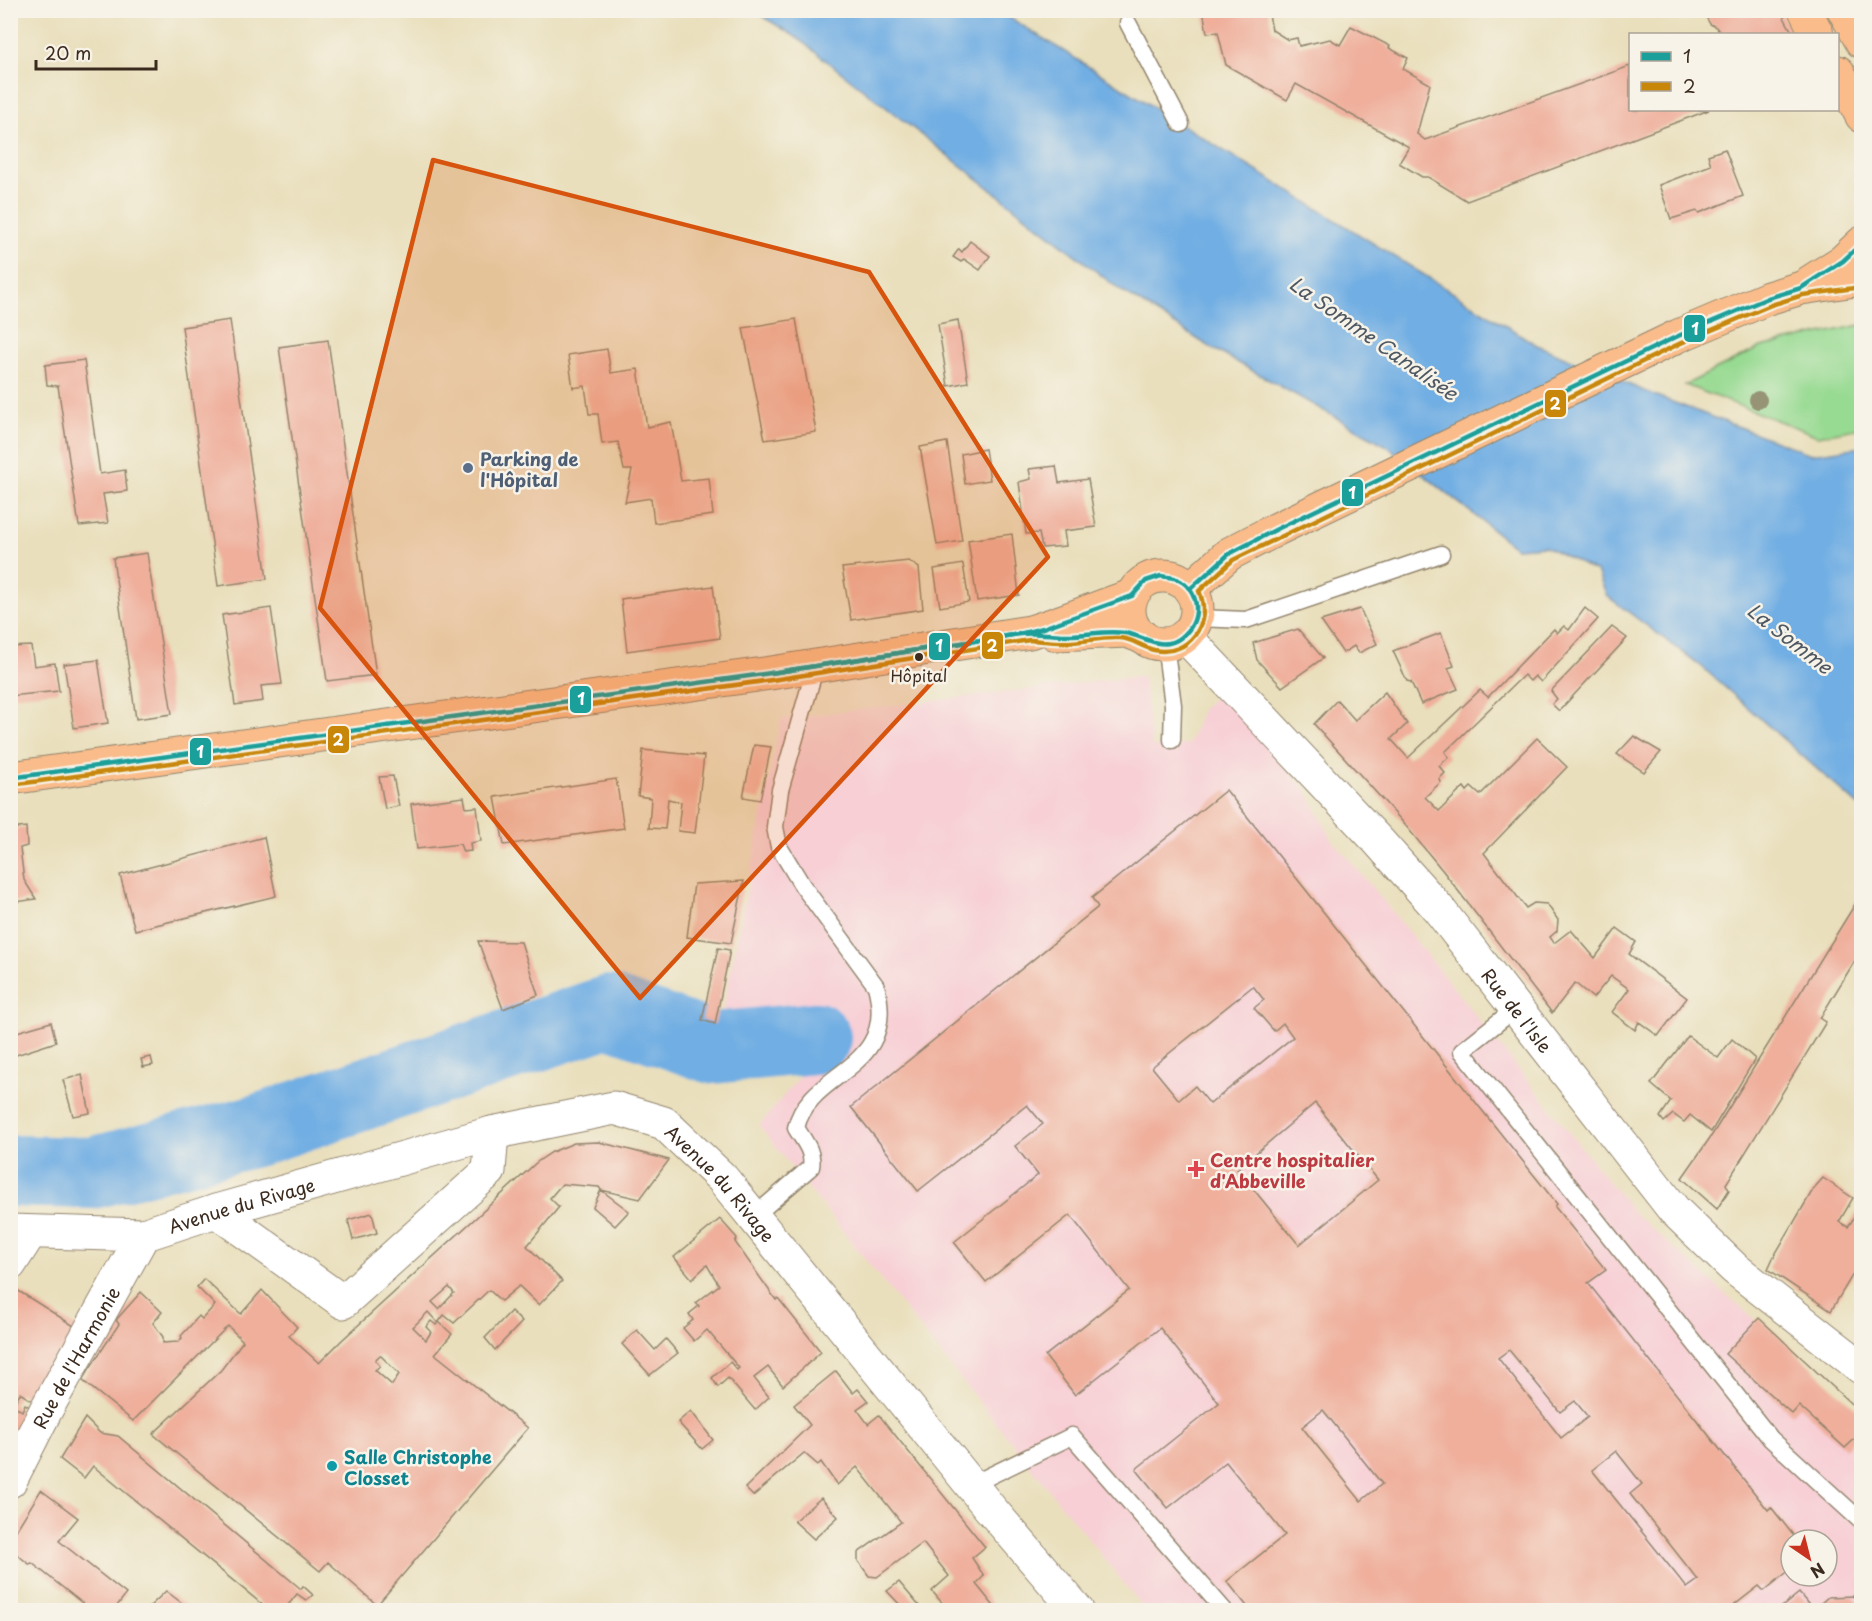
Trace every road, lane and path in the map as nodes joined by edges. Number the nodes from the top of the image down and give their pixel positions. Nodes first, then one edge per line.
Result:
1 (1804, 10) edge
2 (1844, 10) edge
3 (1128, 23) dead end
4 (1816, 33) edge
5 (1862, 42) edge
6 (1839, 74) edge
7 (1862, 116) edge
8 (1181, 124) dead end
9 (1862, 243) edge
10 (1862, 279) edge
11 (1801, 288) junction
12 (1441, 554) dead end
13 (1132, 596) junction
14 (1176, 625) junction
15 (1030, 632) junction
16 (816, 665) junction
17 (1172, 740) dead end
18 (10, 778) edge
19 (1516, 1008) junction
20 (492, 1133) junction
21 (216, 1211) junction
22 (753, 1216) junction
23 (20, 1232) edge
24 (143, 1235) junction
25 (10, 1264) edge
26 (1862, 1368) edge
27 (10, 1481) edge
28 (971, 1485) junction
29 (1859, 1516) edge
30 (1077, 1611) edge
31 (1224, 1611) edge

1 - 4 main road
2 - 5 main road
3 - 8 lane
6 - 7 main road
9 - 11 main road
10 - 11 main road
11 - 14 main road
12 - 14 lane
13 - 14 main road
13 - 14 main road
13 - 15 main road
14 - 15 main road
14 - 17 lane
14 - 19 street, Rue de l'Isle
15 - 16 main road
16 - 18 main road
16 - 22 lane
19 - 26 street, Rue de l'Isle
19 - 29 lane
20 - 21 street, Avenue du Rivage
20 - 21 street
20 - 22 street, Avenue du Rivage
21 - 24 street, Avenue du Rivage
22 - 28 street, Avenue du Rivage
23 - 24 street, Avenue du Rivage
23 - 25 street
24 - 27 street, Rue de l'Harmonie
28 - 30 street, Avenue du Rivage
28 - 31 lane

